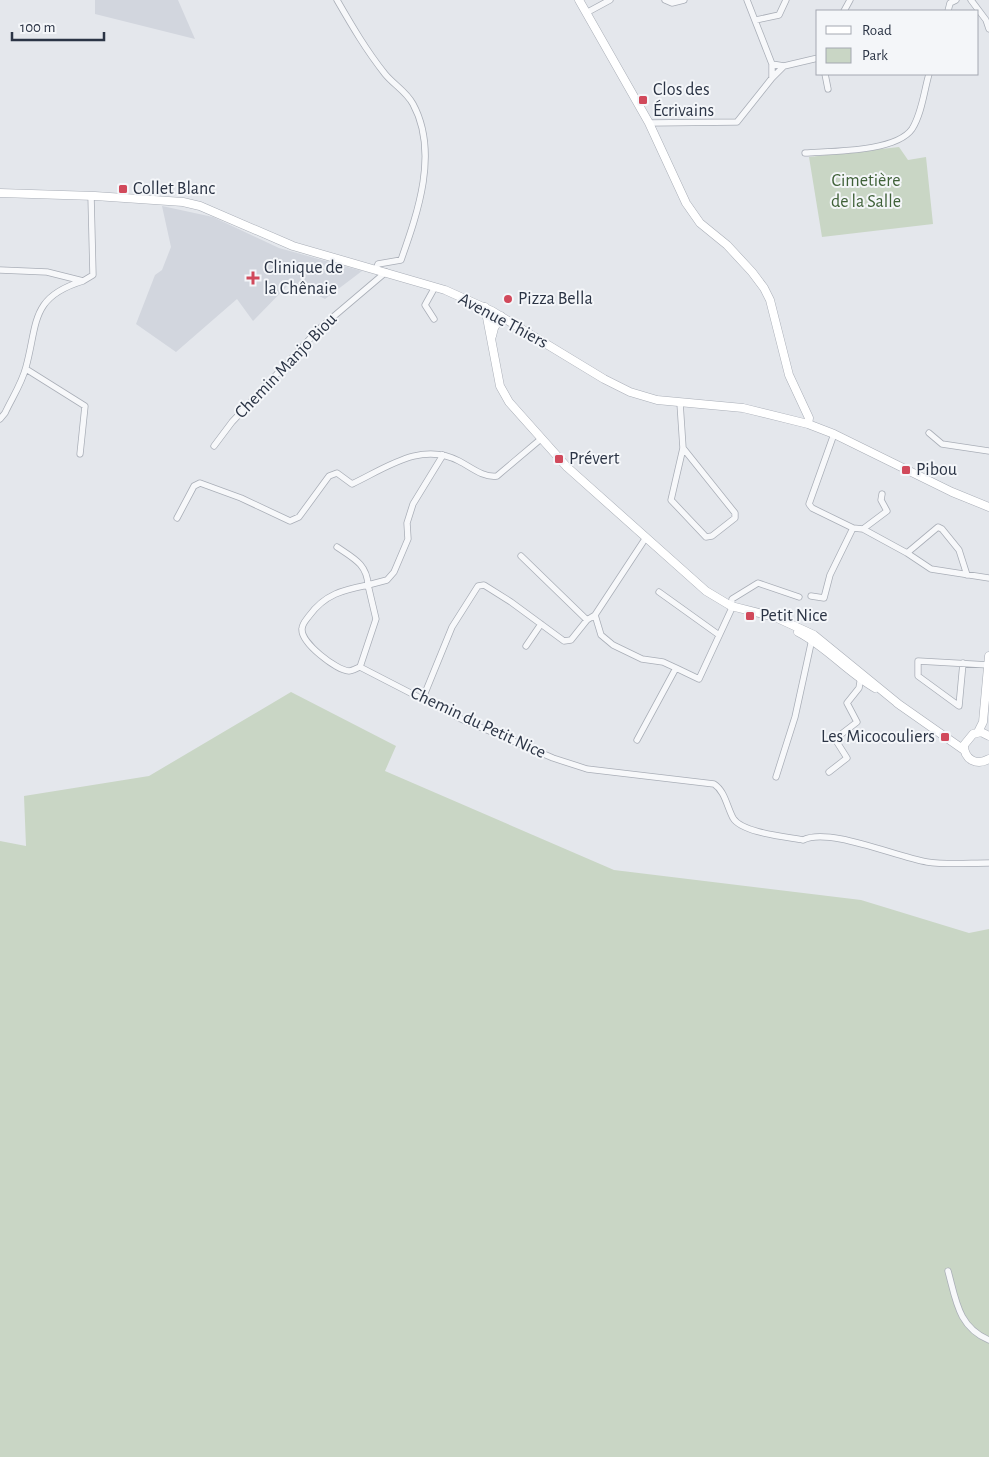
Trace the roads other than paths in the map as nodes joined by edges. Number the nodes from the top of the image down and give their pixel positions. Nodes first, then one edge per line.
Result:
1 (337, 0) edge
2 (579, 0) edge
3 (610, 0) edge
4 (665, 0) edge
5 (684, 0) edge
6 (747, 0) edge
7 (786, 0) edge
8 (956, 0) edge
9 (948, 10) edge
10 (979, 11) edge
11 (586, 13) junction
12 (756, 20) junction
13 (989, 29) edge
14 (816, 58) edge
15 (772, 64) junction
16 (784, 66) junction
17 (824, 75) edge
18 (930, 75) edge
19 (772, 78) junction
20 (828, 89) dead end
21 (649, 123) junction
22 (805, 154) dead end
23 (1, 196) edge
24 (91, 196) junction
25 (376, 269) junction
26 (0, 270) edge
27 (386, 272) junction
28 (83, 281) junction
29 (435, 287) junction
30 (485, 307) junction
31 (501, 316) junction
32 (434, 319) dead end
33 (491, 338) junction
34 (26, 369) junction
35 (680, 403) junction
36 (0, 419) edge
37 (808, 424) junction
38 (834, 434) junction
39 (929, 434) dead end
40 (542, 438) junction
41 (214, 446) dead end
42 (684, 448) junction
43 (989, 450) edge
44 (80, 454) dead end
45 (443, 455) junction
46 (882, 494) dead end
47 (989, 507) edge
48 (178, 518) dead end
49 (853, 528) junction
50 (863, 529) junction
51 (644, 540) junction
52 (337, 547) dead end
53 (907, 554) junction
54 (521, 556) dead end
55 (967, 575) junction
56 (989, 578) edge
57 (368, 585) junction
58 (660, 592) dead end
59 (798, 596) dead end
60 (811, 596) dead end
61 (731, 608) junction
62 (594, 614) junction
63 (587, 620) junction
64 (541, 624) junction
65 (719, 635) junction
66 (813, 637) junction
67 (526, 646) dead end
68 (989, 656) edge
69 (963, 663) junction
70 (988, 665) edge
71 (360, 667) junction
72 (676, 668) junction
73 (861, 676) junction
74 (988, 693) edge
75 (424, 698) junction
76 (983, 722) junction
77 (978, 732) junction
78 (989, 735) edge
79 (637, 740) dead end
80 (949, 740) junction
81 (966, 740) junction
82 (964, 750) junction
83 (986, 761) edge
84 (989, 768) edge
85 (829, 772) dead end
86 (776, 777) dead end
87 (989, 863) edge
88 (948, 1271) dead end
89 (989, 1340) edge

1 - 25 street
2 - 11 street
3 - 11 street
4 - 5 street
6 - 12 street
7 - 12 street
8 - 9 street
10 - 13 street
11 - 21 street
12 - 15 street
14 - 16 street
15 - 16 street
15 - 19 street
16 - 19 street
17 - 20 street
18 - 22 street
19 - 21 street
21 - 37 street
23 - 24 street, Avenue Thiers
24 - 25 street, Avenue Thiers
24 - 28 street
25 - 27 street, Avenue Thiers
26 - 28 street
27 - 29 street, Avenue Thiers
27 - 41 street, Chemin Manjo Biou
28 - 34 street
29 - 30 street, Avenue Thiers
29 - 32 street
30 - 31 street, Avenue Thiers
30 - 33 street
31 - 33 street
31 - 35 street, Avenue Thiers
33 - 40 street
34 - 36 street
34 - 44 street
35 - 37 street, Avenue Thiers
35 - 42 street
37 - 38 street, Avenue Thiers
38 - 47 street, Avenue Thiers
38 - 49 street
39 - 43 street
40 - 45 street
40 - 51 street
42 - 42 street
45 - 48 street
45 - 57 street
46 - 50 street
49 - 50 street
49 - 60 street
50 - 53 street
51 - 61 street
51 - 62 street
52 - 57 street
53 - 55 street
53 - 55 street
54 - 63 street
55 - 56 street
57 - 71 street
57 - 71 street
58 - 65 street
59 - 61 street
61 - 65 street
61 - 66 street
62 - 63 street
62 - 72 street
63 - 64 street
64 - 67 street
64 - 75 street
65 - 72 street
66 - 73 street
66 - 86 street
68 - 70 street
69 - 69 street
69 - 70 street
70 - 74 street
71 - 75 street, Chemin du Petit Nice
72 - 79 street
73 - 80 street
73 - 85 street
74 - 76 street
75 - 87 street, Chemin du Petit Nice
76 - 77 street
76 - 78 street
77 - 78 street
77 - 81 street
80 - 81 street
80 - 82 street
81 - 82 street
82 - 83 street
83 - 84 street
88 - 89 street

